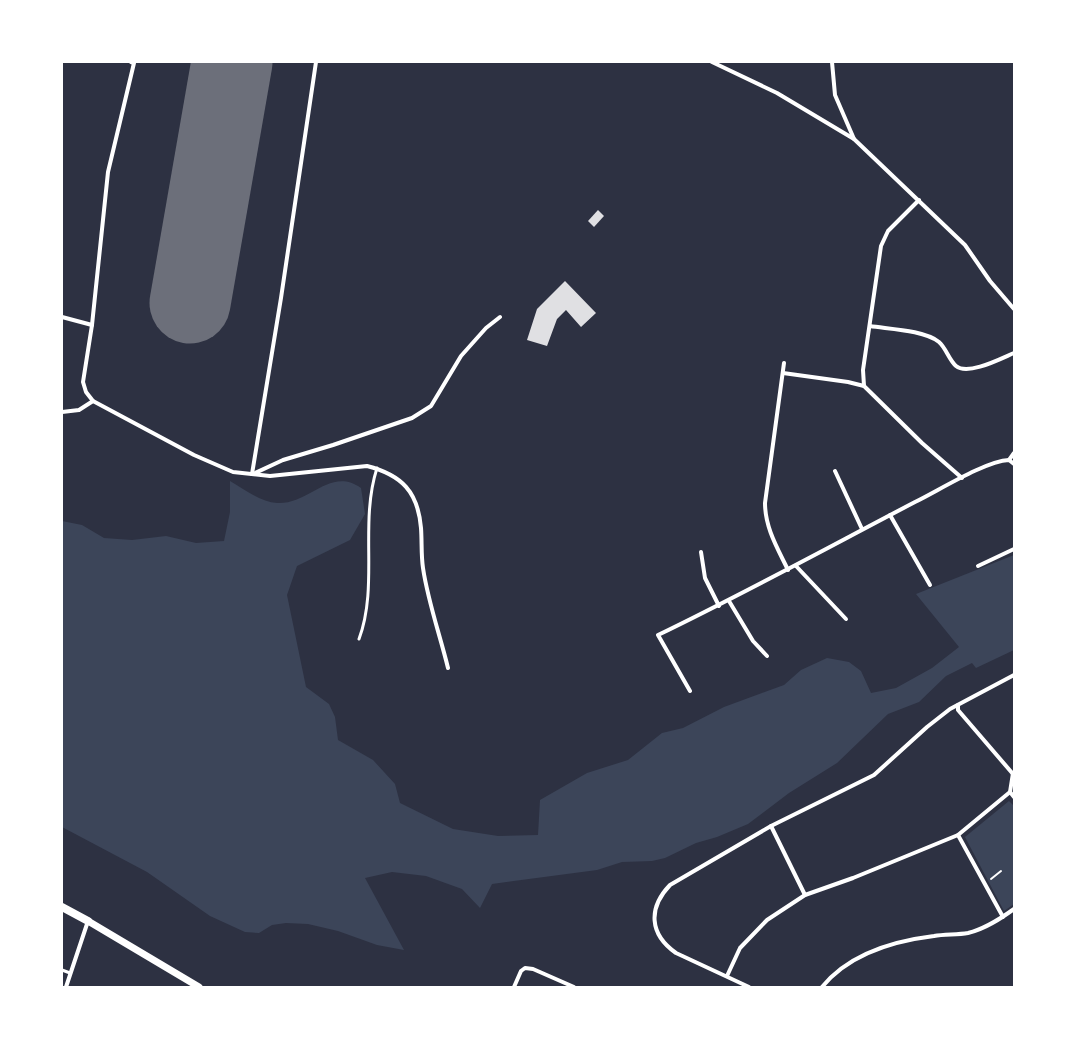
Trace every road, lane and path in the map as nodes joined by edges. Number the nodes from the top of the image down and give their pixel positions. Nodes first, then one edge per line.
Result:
1 (131, 62) edge
2 (316, 62) edge
3 (712, 62) edge
4 (832, 62) edge
5 (854, 140) junction
6 (919, 200) junction
7 (1014, 309) edge
8 (62, 317) edge
9 (500, 317) dead end
10 (92, 325) junction
11 (870, 326) junction
12 (1014, 353) edge
13 (784, 363) dead end
14 (784, 373) junction
15 (864, 386) junction
16 (93, 401) junction
17 (62, 412) edge
18 (1014, 453) edge
19 (1008, 460) junction
20 (1014, 464) edge
21 (377, 468) junction
22 (835, 471) dead end
23 (252, 474) junction
24 (962, 478) junction
25 (890, 515) junction
26 (862, 529) junction
27 (1014, 549) edge
28 (700, 552) dead end
29 (796, 566) junction
30 (978, 566) dead end
31 (788, 570) junction
32 (930, 585) dead end
33 (729, 601) junction
34 (719, 606) junction
35 (846, 619) dead end
36 (359, 639) dead end
37 (767, 656) dead end
38 (448, 668) dead end
39 (1014, 675) edge
40 (690, 691) dead end
41 (958, 705) junction
42 (1013, 774) edge
43 (1010, 792) junction
44 (1014, 797) edge
45 (771, 826) junction
46 (958, 835) junction
47 (1001, 871) dead end
48 (985, 884) junction
49 (805, 896) junction
50 (62, 906) edge
51 (1014, 909) edge
52 (1003, 917) junction
53 (88, 921) junction
54 (62, 970) edge
55 (70, 973) junction
56 (727, 976) junction
57 (66, 987) edge
58 (199, 987) edge
59 (514, 987) edge
60 (574, 987) edge
61 (749, 987) edge
62 (822, 987) edge

1 - 10 street
2 - 23 street
3 - 5 street
4 - 5 street
5 - 6 street
6 - 7 street
6 - 11 street
8 - 10 street
9 - 23 street
10 - 16 street
11 - 12 street
11 - 15 street
13 - 14 street
14 - 15 street
14 - 31 street
15 - 24 street
16 - 17 street
16 - 23 street
18 - 19 street
19 - 20 street
19 - 24 street
21 - 23 street
21 - 36 lane
21 - 38 street
22 - 26 street
24 - 25 street
25 - 26 street
25 - 32 street
26 - 29 street
27 - 30 street
28 - 34 street
29 - 31 street
29 - 35 street
31 - 33 street
33 - 34 street
33 - 37 street
34 - 40 street
39 - 41 street
41 - 42 street
41 - 45 street
42 - 43 street
43 - 44 street
43 - 46 street
45 - 49 street
45 - 56 street
46 - 48 street
46 - 49 street
47 - 48 path
48 - 52 street
49 - 56 street
50 - 53 main road
51 - 52 street
52 - 62 street
53 - 55 street
53 - 58 street
54 - 55 lane
55 - 57 street
56 - 61 street
59 - 60 street

